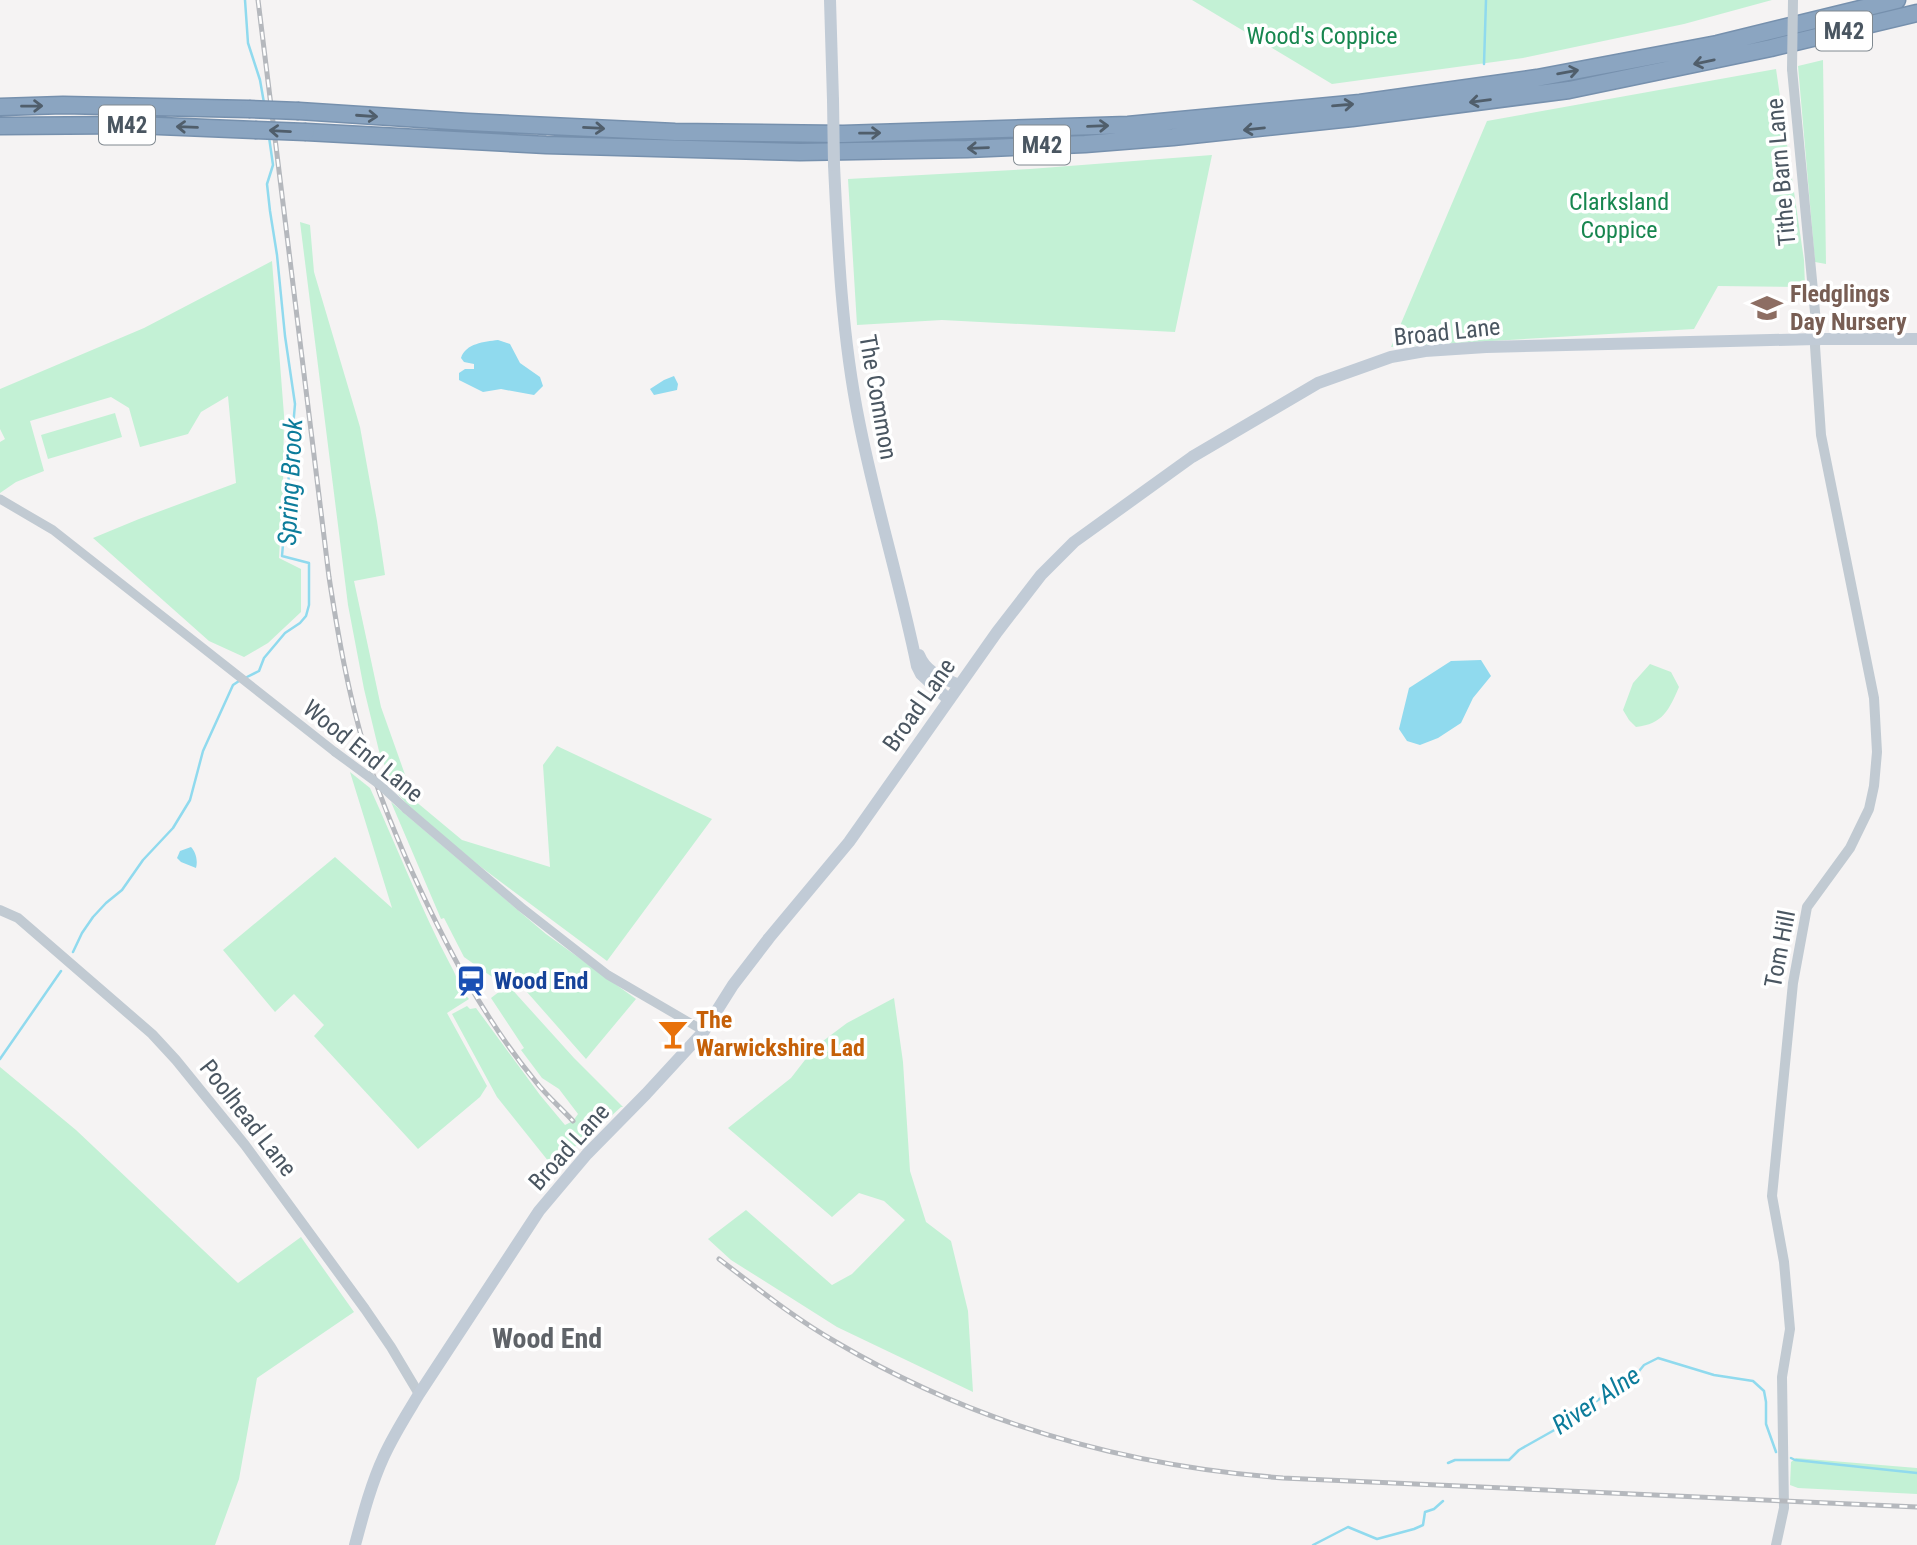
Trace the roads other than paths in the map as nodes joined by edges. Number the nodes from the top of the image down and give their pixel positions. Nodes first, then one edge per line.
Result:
1 (830, 0) edge
2 (1793, 0) edge
3 (1897, 0) edge
4 (1917, 13) edge
5 (1917, 22) edge
6 (1771, 48) junction
7 (0, 107) edge
8 (0, 126) edge
9 (1816, 339) junction
10 (1917, 339) edge
11 (0, 499) edge
12 (910, 632) junction
13 (959, 685) junction
14 (949, 700) junction
15 (0, 910) edge
16 (704, 1031) junction
17 (419, 1394) junction
18 (355, 1545) edge
19 (1776, 1545) edge

1 - 12 main road, The Common, bridge
2 - 9 street, Tithe Barn Lane, bridge
7 -> 3 highway, M42, bridge
4 - 6 highway, M42
5 - 6 highway, M42
6 -> 8 highway, M42, bridge
9 - 10 main road, Broad Lane
9 - 13 main road, Broad Lane
9 - 19 street, Tom Hill
11 - 16 street, Wood End Lane, bridge
12 - 13 main road, The Common
12 - 14 main road, The Common
13 - 14 main road, Broad Lane
14 - 16 main road, Broad Lane
15 - 17 street, Poolhead Lane
16 - 17 main road, Broad Lane
17 - 18 main road, Broad Lane

